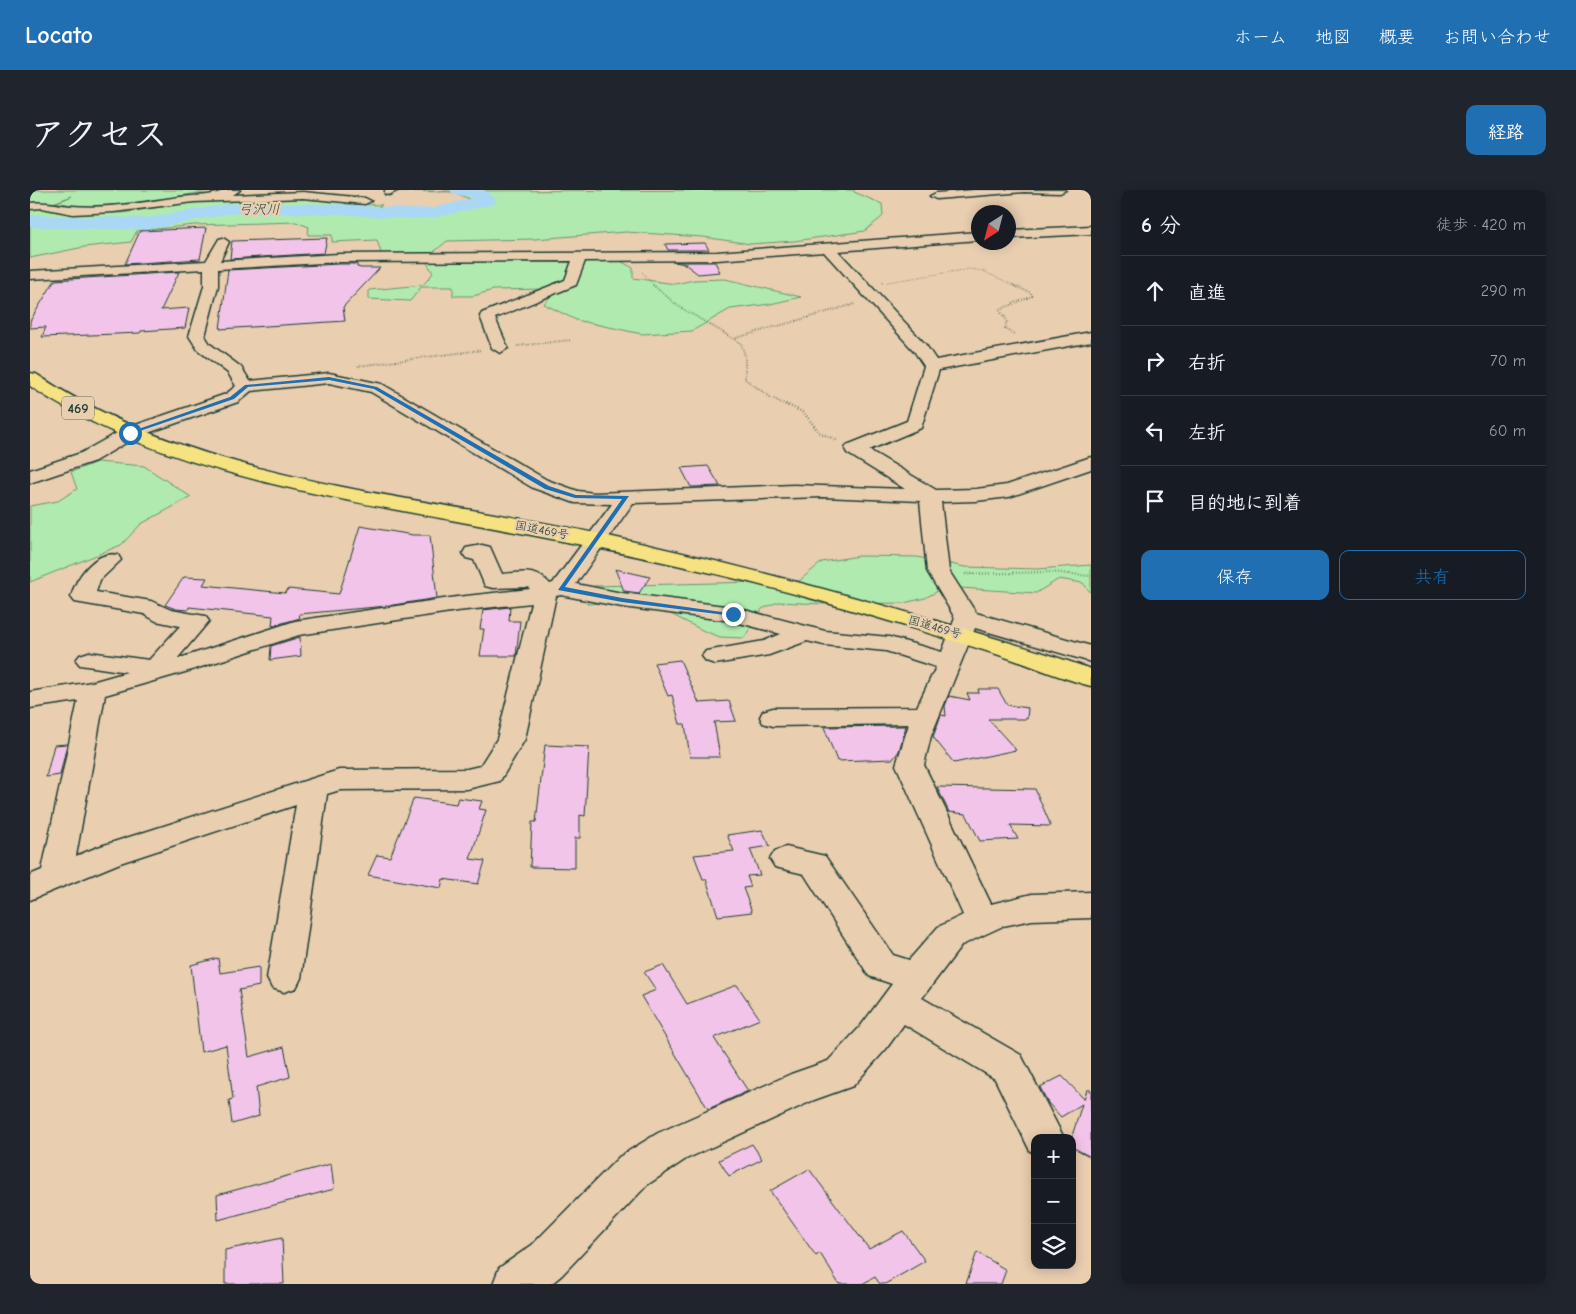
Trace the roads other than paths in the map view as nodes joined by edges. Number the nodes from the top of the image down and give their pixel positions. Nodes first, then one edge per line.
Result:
1 (234, 190) edge
2 (1021, 190) edge
3 (1028, 190) edge
4 (1060, 190) edge
5 (936, 196) dead end
6 (216, 199) junction
7 (365, 201) dead end
8 (30, 206) edge
9 (1091, 230) edge
10 (1016, 234) edge
11 (971, 236) edge
12 (223, 242) dead end
13 (829, 249) junction
14 (579, 258) junction
15 (211, 265) junction
16 (30, 275) edge
17 (1091, 337) edge
18 (500, 348) road end
19 (932, 366) junction
20 (30, 378) edge
21 (246, 386) junction
22 (130, 433) junction
23 (1091, 463) edge
24 (30, 477) edge
25 (930, 495) junction
26 (627, 498) junction
27 (596, 540) junction
28 (474, 553) dead end
29 (110, 560) dead end
30 (553, 591) junction
31 (649, 603) junction
32 (964, 626) junction
33 (865, 628) dead end
34 (806, 633) junction
35 (1091, 654) edge
36 (715, 656) dead end
37 (88, 660) dead end
38 (950, 663) junction
39 (152, 672) junction
40 (1091, 678) edge
41 (93, 690) junction
42 (30, 700) edge
43 (925, 715) junction
44 (773, 716) dead end
45 (313, 789) junction
46 (786, 859) dead end
47 (56, 877) junction
48 (30, 888) edge
49 (1091, 905) edge
50 (983, 922) junction
51 (284, 978) dead end
52 (908, 989) junction
53 (1042, 1134) edge
54 (515, 1284) edge

1 - 6 street
2 - 5 street
3 - 4 street
6 - 7 street
6 - 8 street
9 - 10 street
11 - 13 street
12 - 15 street
13 - 14 street
13 - 19 street
14 - 15 street
14 - 18 street
15 - 16 street
15 - 21 street
17 - 19 street
19 - 25 street
20 - 22 highway, 国道469号 / 469
21 - 22 street
21 - 26 street
22 - 24 street
22 - 27 highway, 国道469号 / 469
23 - 25 street
25 - 26 street
25 - 32 street
26 - 27 street
27 - 30 street
27 - 32 highway, 国道469号 / 469
28 - 30 street
29 - 39 street
30 - 31 street
30 - 39 street
30 - 45 street
31 - 33 street
31 - 34 street
32 - 35 street
32 - 38 street
32 - 40 highway, 国道469号 / 469
34 - 36 street
34 - 38 street
37 - 39 street
38 - 43 street
39 - 41 street
41 - 42 street
41 - 47 street
43 - 44 street
43 - 50 street
45 - 47 street
45 - 51 street
46 - 52 street
47 - 48 street
49 - 50 street
50 - 52 street
52 - 53 street
52 - 54 street

